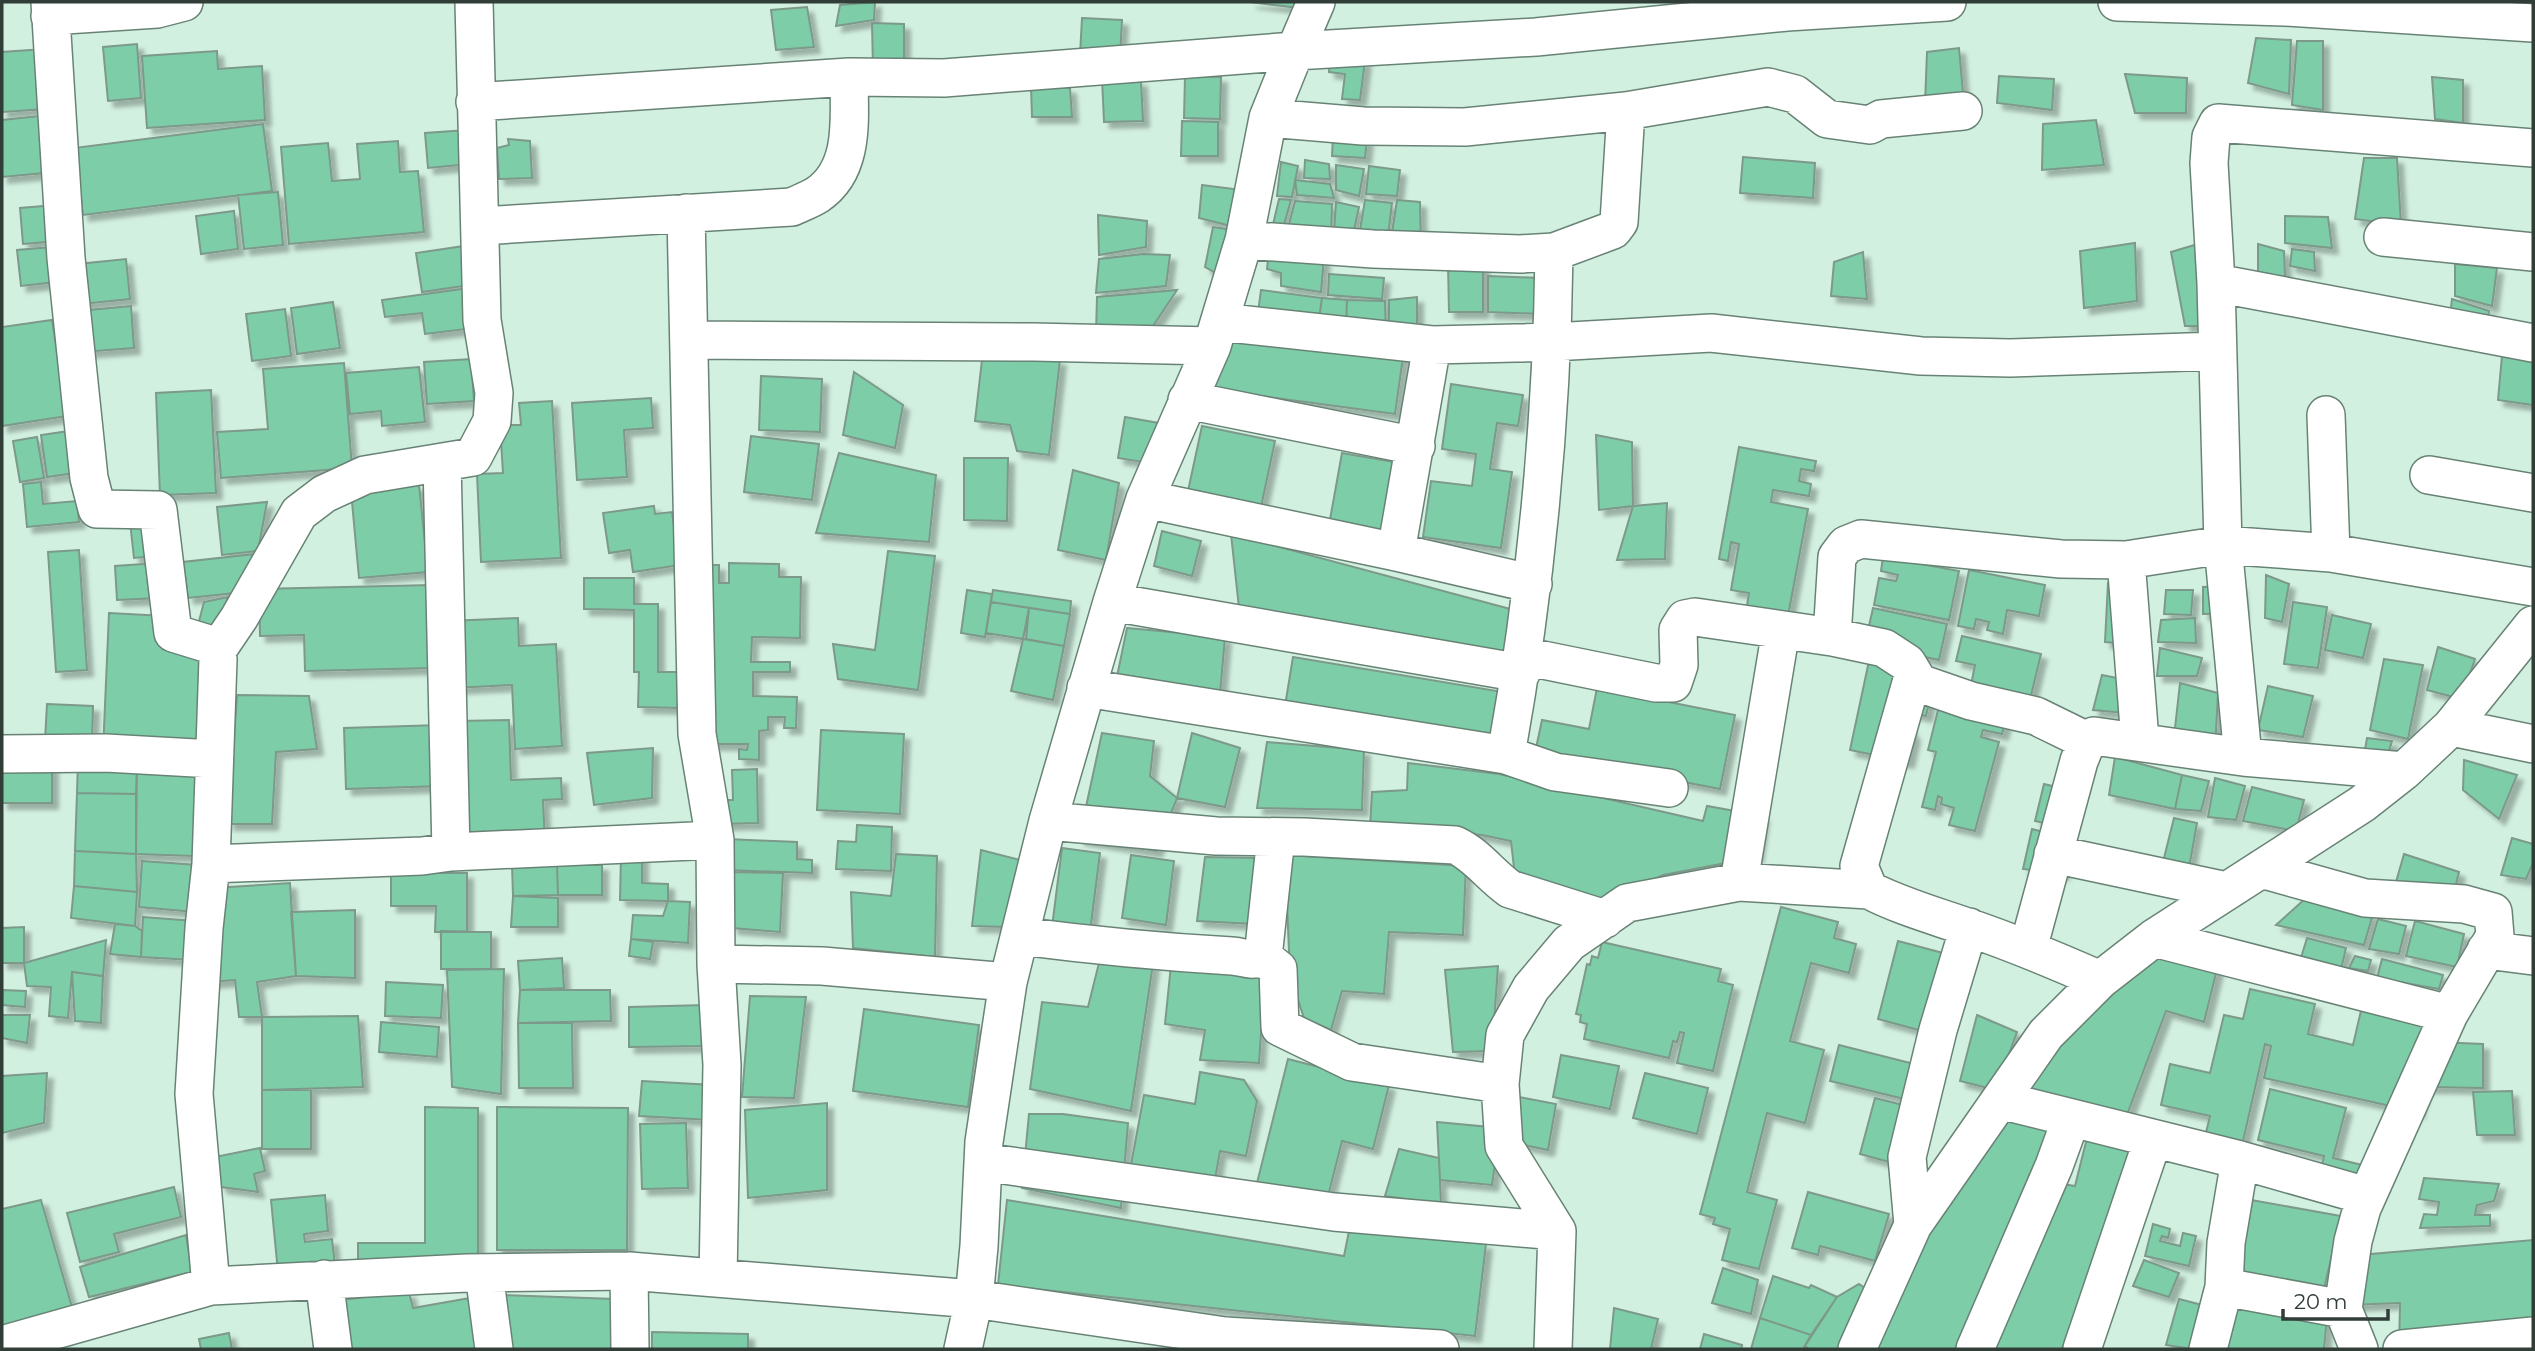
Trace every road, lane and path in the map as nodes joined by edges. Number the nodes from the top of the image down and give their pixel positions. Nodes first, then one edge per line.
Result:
1 (184, 2) edge
2 (474, 2) edge
3 (1316, 2) edge
4 (1947, 2) edge
5 (2117, 2) edge
6 (1900, 3) edge
7 (50, 9) edge
8 (2533, 23) edge
9 (1295, 51) junction
10 (849, 77) junction
11 (475, 102) junction
12 (1626, 111) junction
13 (1963, 111) dead end
14 (1268, 118) junction
15 (2533, 148) edge
16 (686, 213) junction
17 (480, 226) junction
18 (2383, 237) dead end
19 (1244, 240) junction
20 (1554, 252) junction
21 (2533, 252) edge
22 (2216, 283) junction
23 (1216, 334) junction
24 (689, 340) junction
25 (1553, 342) junction
26 (2533, 343) edge
27 (1432, 345) junction
28 (2217, 352) junction
29 (1187, 400) junction
30 (2326, 415) dead end
31 (1416, 446) junction
32 (442, 462) junction
33 (2429, 475) dead end
34 (2533, 493) edge
35 (1145, 499) junction
36 (2223, 545) junction
37 (1396, 552) junction
38 (2331, 552) junction
39 (2126, 560) junction
40 (1533, 584) junction
41 (2533, 587) edge
42 (1112, 602) junction
43 (1781, 629) junction
44 (2531, 630) edge
45 (1832, 638) junction
46 (216, 652) junction
47 (1522, 664) junction
48 (1913, 676) junction
49 (1086, 688) junction
50 (2451, 727) junction
51 (2087, 741) junction
52 (2140, 741) junction
53 (2533, 744) edge
54 (2, 754) edge
55 (1506, 755) junction
56 (2243, 757) junction
57 (214, 759) junction
58 (2404, 771) junction
59 (1669, 788) dead end
60 (1048, 821) junction
61 (1276, 837) junction
62 (715, 840) junction
63 (451, 852) junction
64 (2053, 855) junction
65 (211, 864) junction
66 (2261, 869) junction
67 (1739, 882) junction
68 (1869, 890) junction
69 (2227, 891) junction
70 (1605, 919) junction
71 (1969, 927) junction
72 (1020, 936) junction
73 (2154, 938) junction
74 (2028, 949) junction
75 (2486, 950) junction
76 (2533, 956) edge
77 (1263, 957) junction
78 (716, 964) junction
79 (2100, 980) junction
80 (1008, 982) junction
81 (2449, 1014) junction
82 (1500, 1083) junction
83 (2000, 1100) junction
84 (2071, 1119) junction
85 (2153, 1139) junction
86 (2241, 1160) junction
87 (983, 1162) junction
88 (2362, 1208) junction
89 (1913, 1225) junction
90 (1557, 1231) junction
91 (629, 1271) junction
92 (484, 1273) junction
93 (718, 1278) junction
94 (324, 1279) junction
95 (211, 1286) junction
96 (2224, 1287) junction
97 (974, 1299) junction
98 (2343, 1309) junction
99 (2533, 1336) edge
100 (1226, 1342) edge
101 (2, 1345) edge
102 (333, 1349) edge
103 (494, 1349) edge
104 (630, 1349) edge
105 (963, 1349) edge
106 (1440, 1349) edge
107 (1553, 1349) edge
108 (1857, 1349) edge
109 (1975, 1349) edge
110 (2082, 1349) edge
111 (2208, 1349) edge
112 (2359, 1349) edge
113 (2402, 1349) edge

1 - 7 street
2 - 11 street
3 - 9 street
4 - 6 street
5 - 8 street
6 - 9 street
7 - 46 street
9 - 10 street
9 - 14 street
10 - 11 street
10 - 16 street
11 - 17 street
12 - 13 street
12 - 14 street
12 - 20 street
14 - 19 street
15 - 22 street
16 - 17 street
16 - 24 street
17 - 32 street
18 - 21 street
19 - 20 street
19 - 23 street
20 - 25 street
22 - 26 street
22 - 28 street
23 - 24 street
23 - 27 street
23 - 29 street
24 - 62 street
25 - 27 street
25 - 28 street
25 - 40 street
27 - 31 street
28 - 36 street
29 - 31 street
29 - 35 street
30 - 38 street
31 - 37 street
32 - 46 street
32 - 63 street
33 - 34 street
35 - 37 street
35 - 42 street
36 - 38 street
36 - 39 street
36 - 56 street
37 - 40 street
38 - 41 street
39 - 45 street
39 - 52 street
40 - 47 street
42 - 47 street
42 - 49 street
43 - 45 street
43 - 47 street
43 - 67 street
44 - 50 street
45 - 48 street
46 - 57 street
47 - 55 street
48 - 51 street
48 - 68 street
49 - 55 street
49 - 60 street
50 - 53 street
50 - 58 street
51 - 52 street
51 - 64 street
52 - 56 street
54 - 57 street
55 - 59 street
56 - 58 street
57 - 65 street
58 - 66 street
60 - 61 street
60 - 72 street
61 - 70 street
61 - 77 street
62 - 63 street
62 - 78 street
63 - 65 street
64 - 69 street
64 - 74 street
65 - 95 street
66 - 69 street
66 - 75 street
67 - 68 street
67 - 70 street
68 - 71 street
69 - 73 street
70 - 82 street
71 - 74 street
71 - 89 street
72 - 77 street
72 - 80 street
73 - 79 street
73 - 81 street
74 - 79 street
75 - 76 street
75 - 81 street
77 - 82 street
78 - 80 street
78 - 93 street
79 - 83 street
80 - 87 street
81 - 88 street
82 - 90 street
83 - 84 street
83 - 89 street
84 - 85 street
84 - 109 street
85 - 86 street
85 - 110 street
86 - 88 street
86 - 96 street
87 - 90 street
87 - 97 street
88 - 98 street
89 - 108 street
90 - 107 street
91 - 92 street
91 - 93 street
91 - 104 street
92 - 94 street
92 - 103 street
93 - 97 street
94 - 95 street
94 - 102 street
95 - 101 street
96 - 98 street
96 - 111 street
97 - 100 street
97 - 105 street
98 - 112 street
99 - 113 street
100 - 106 street

